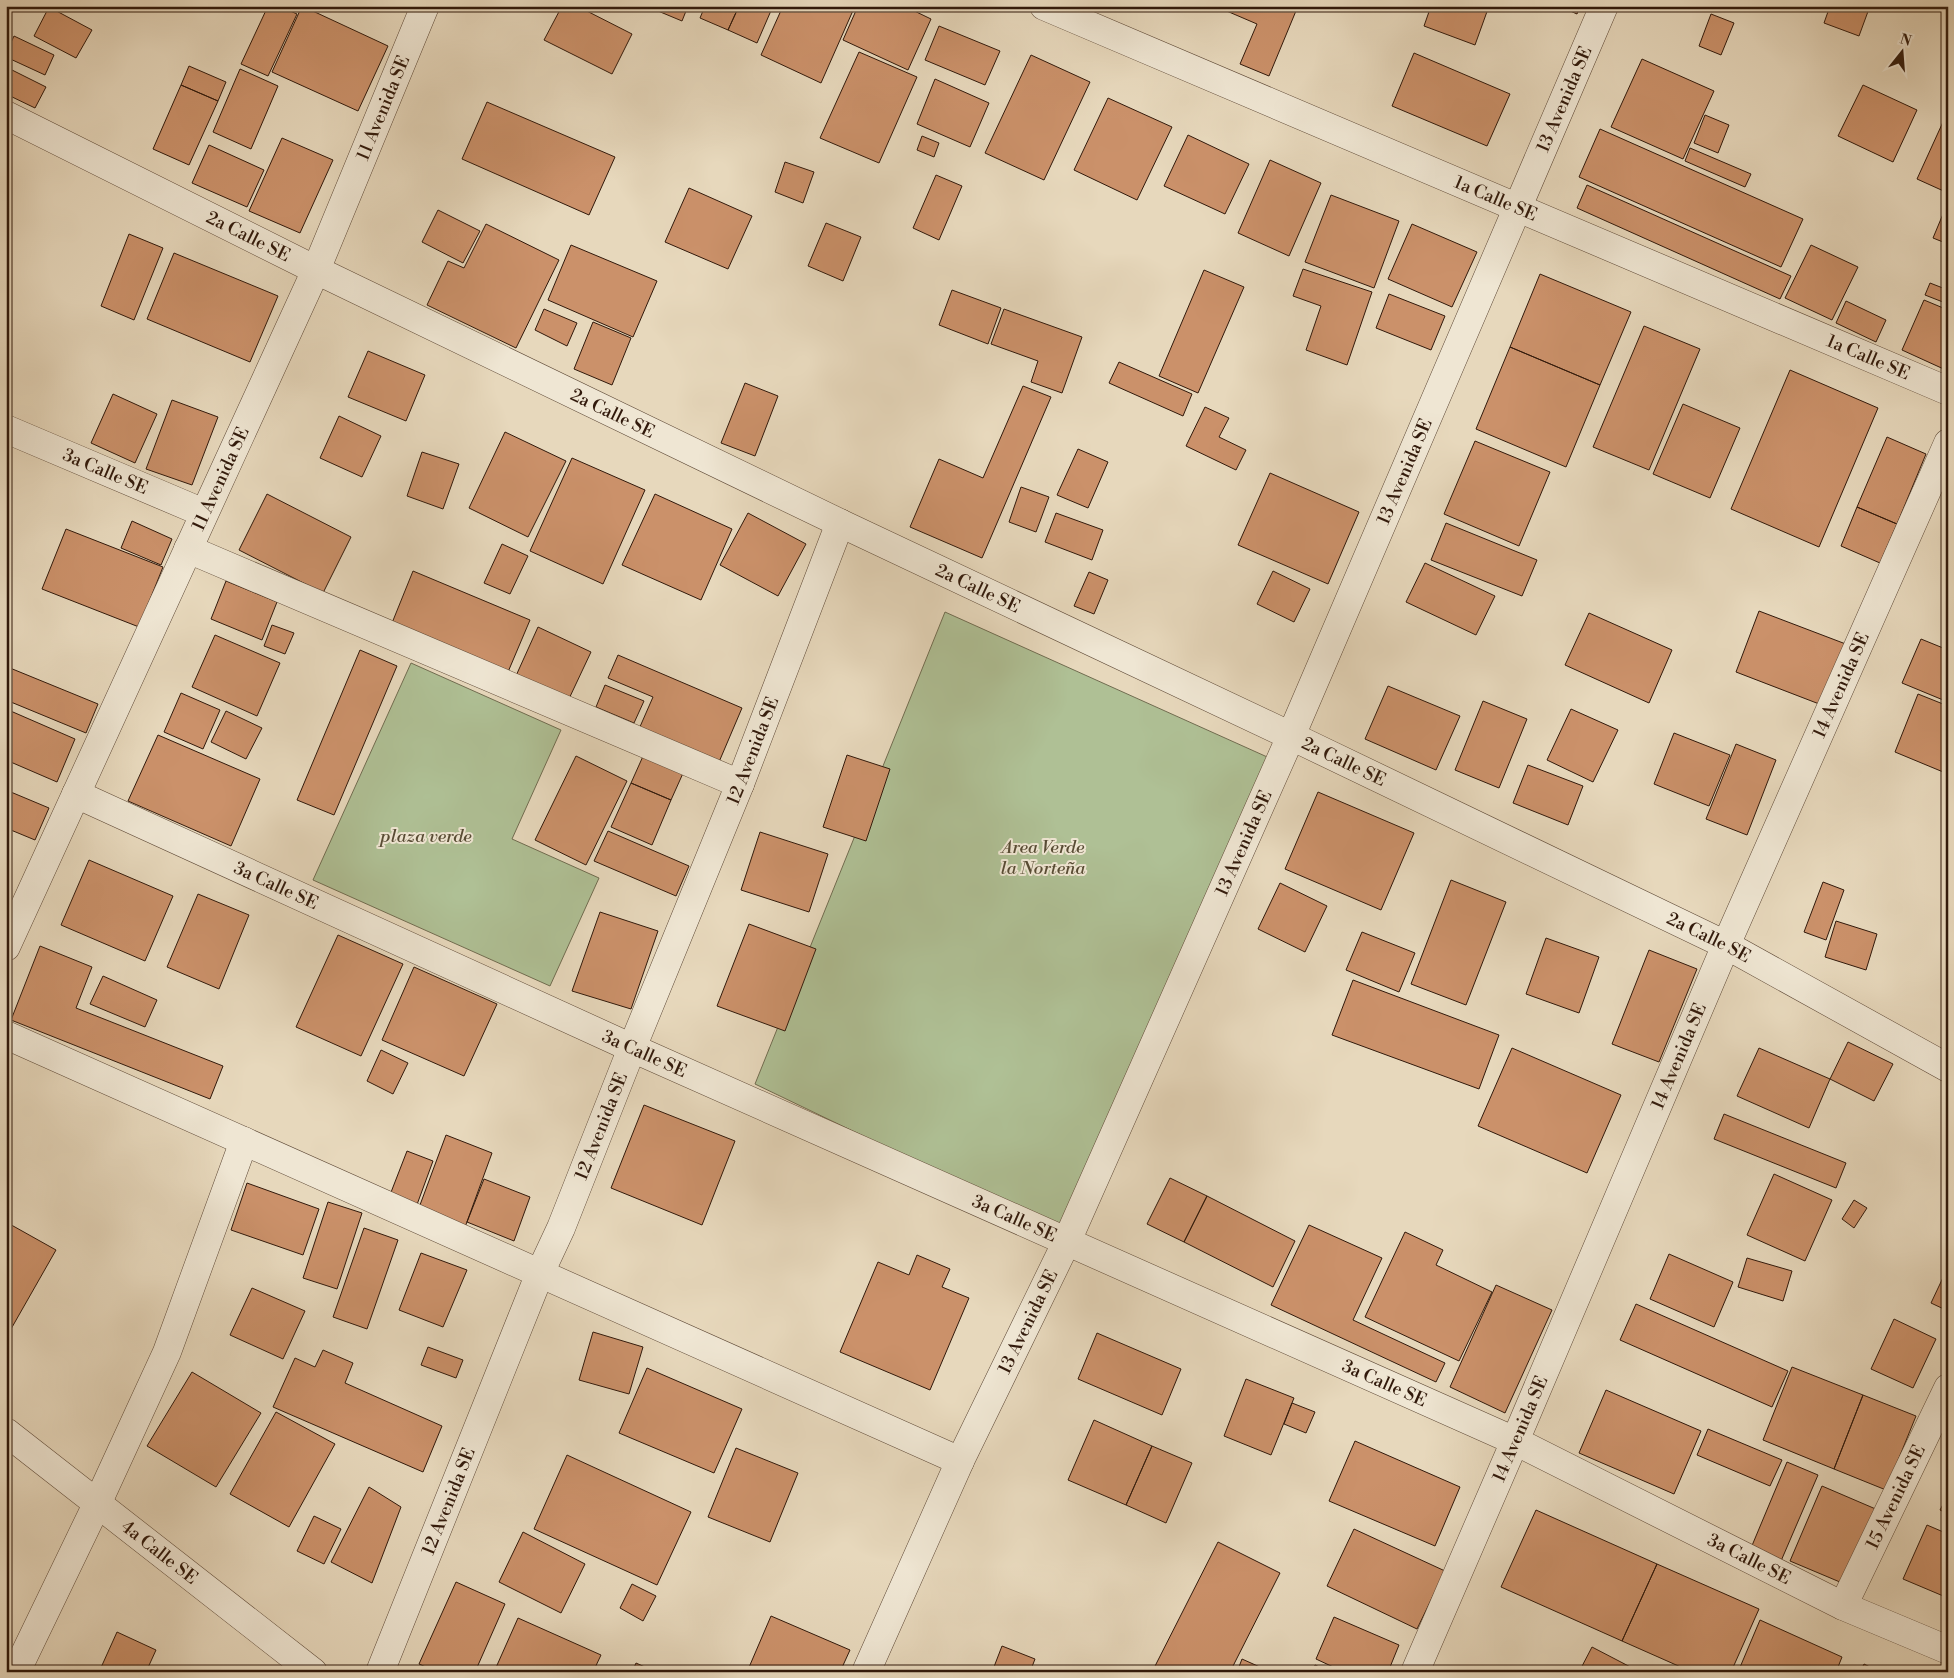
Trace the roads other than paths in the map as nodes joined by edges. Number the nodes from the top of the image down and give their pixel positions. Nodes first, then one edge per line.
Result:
1 (425, 6) edge
2 (1044, 6) edge
3 (1604, 6) edge
4 (6, 115) edge
5 (1518, 208) junction
6 (316, 270) junction
7 (1948, 391) edge
8 (6, 429) edge
9 (1948, 443) edge
10 (204, 513) junction
11 (840, 523) junction
12 (188, 549) junction
13 (1291, 736) junction
14 (740, 784) junction
15 (76, 794) junction
16 (1726, 945) junction
17 (6, 947) edge
18 (6, 1035) edge
19 (632, 1048) junction
20 (1948, 1068) edge
21 (244, 1142) junction
22 (1067, 1241) junction
23 (540, 1273) junction
24 (1948, 1388) edge
25 (6, 1432) edge
26 (1516, 1441) junction
27 (960, 1461) junction
28 (98, 1502) junction
29 (1843, 1606) junction
30 (1948, 1650) edge
31 (16, 1672) edge
32 (313, 1672) edge
33 (380, 1672) edge
34 (866, 1672) edge
35 (1415, 1672) edge

1 - 6 street, 11 Avenida SE
2 - 5 street, 1a Calle SE
3 - 5 street, 13 Avenida SE
4 - 6 street, 2a Calle SE
5 - 7 street, 1a Calle SE
5 - 13 street, 13 Avenida SE
6 - 10 street, 11 Avenida SE
6 - 11 street, 2a Calle SE
8 - 10 street, 3a Calle SE
9 - 16 street, 14 Avenida SE
10 - 12 street, 11 Avenida SE
11 - 13 street, 2a Calle SE
11 - 14 street, 12 Avenida SE
12 - 14 street
12 - 15 street, 11 Avenida SE
13 - 16 street, 2a Calle SE
13 - 22 street, 13 Avenida SE
14 - 19 street, 12 Avenida SE
15 - 17 street, 11 Avenida SE
15 - 19 street, 3a Calle SE
16 - 20 street, 2a Calle SE
16 - 26 street, 14 Avenida SE
18 - 21 street
19 - 22 street, 3a Calle SE
19 - 23 street, 12 Avenida SE
21 - 23 street
21 - 28 street
22 - 26 street, 3a Calle SE
22 - 27 street, 13 Avenida SE
23 - 27 street
23 - 33 street, 12 Avenida SE
24 - 29 street, 15 Avenida SE
25 - 28 street, 4a Calle SE
26 - 29 street, 3a Calle SE
26 - 35 street, 14 Avenida SE
27 - 34 street, 13 Avenida SE
28 - 31 street
28 - 32 street, 4a Calle SE
29 - 30 street, 3a Calle SE

